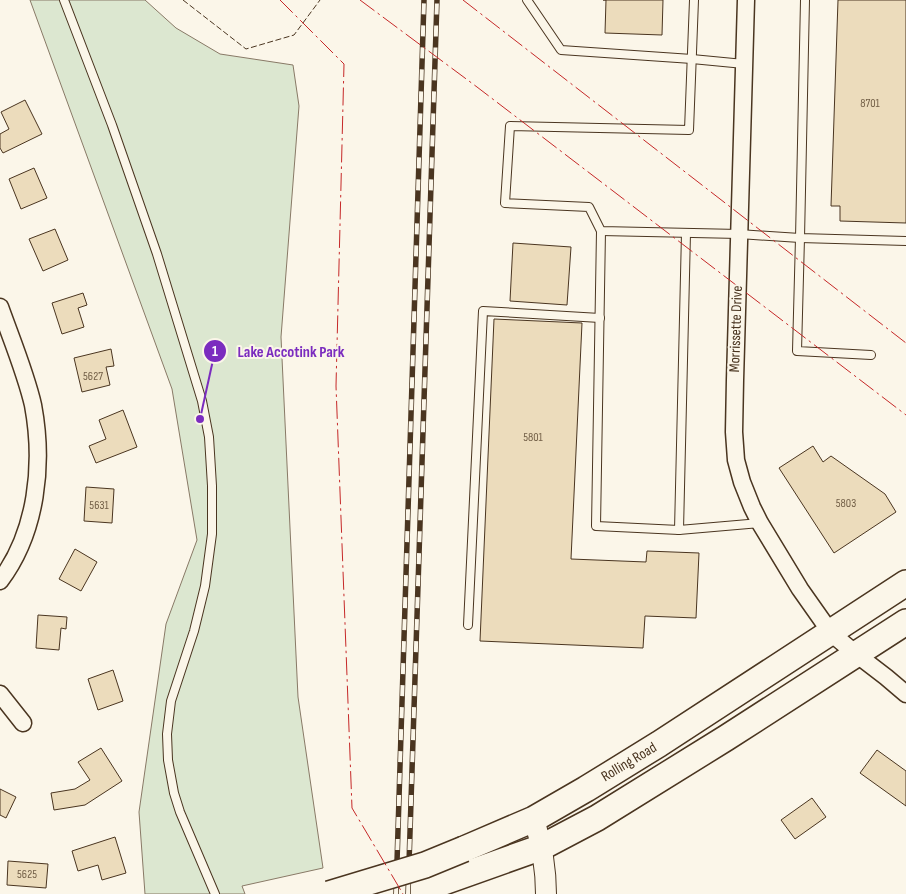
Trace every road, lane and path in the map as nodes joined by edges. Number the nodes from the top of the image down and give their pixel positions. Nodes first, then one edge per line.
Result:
1 (64, 0) edge
2 (527, 0) edge
3 (694, 0) edge
4 (746, 0) edge
5 (805, 0) edge
6 (692, 59) junction
7 (744, 64) junction
8 (601, 231) junction
9 (686, 233) junction
10 (739, 234) junction
11 (800, 238) junction
12 (906, 241) edge
13 (0, 307) edge
14 (600, 318) junction
15 (871, 355) dead end
16 (760, 523) junction
17 (679, 530) junction
18 (0, 581) edge
19 (906, 583) edge
20 (906, 622) edge
21 (468, 625) dead end
22 (831, 633) junction
23 (856, 654) junction
24 (0, 694) edge
25 (906, 694) edge
26 (23, 723) dead end
27 (534, 819) junction
28 (542, 847) junction
29 (216, 894) edge
30 (329, 894) edge
31 (410, 894) edge
32 (546, 894) edge

1 - 29 lane
2 - 6 lane
3 - 6 lane
4 - 7 street, Morrissette Drive
5 - 11 lane
6 - 7 lane
6 - 8 lane
7 - 10 street, Morrissette Drive
8 - 9 lane
8 - 14 lane
9 - 10 lane
9 - 17 lane
10 - 11 lane
10 - 16 street, Morrissette Drive
11 - 12 lane
11 - 15 lane
13 - 18 street
14 - 17 lane
14 - 21 lane
16 - 17 lane
16 - 22 street, Morrissette Drive
19 - 22 main road, Rolling Road
20 - 23 main road, Rolling Road
22 - 23 street, Morrissette Drive
22 - 27 main road, Rolling Road
23 - 25 street, Morrissette Drive
23 - 28 main road, Rolling Road
24 - 26 street
27 - 28 street
27 - 30 main road, Rolling Road, bridge
28 - 31 main road, Rolling Road
28 - 32 street

